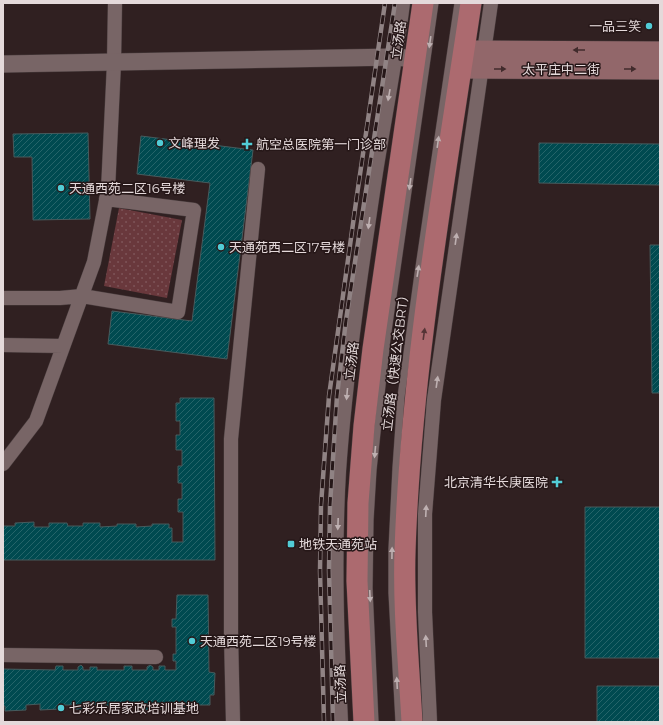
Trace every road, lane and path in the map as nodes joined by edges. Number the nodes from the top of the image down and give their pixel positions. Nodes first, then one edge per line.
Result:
1 (115, 3) edge
2 (403, 3) edge
3 (423, 3) edge
4 (435, 3) edge
5 (458, 3) edge
6 (471, 3) edge
7 (491, 3) edge
8 (660, 51) edge
9 (405, 58) junction
10 (472, 60) junction
11 (114, 63) junction
12 (3, 64) edge
13 (660, 70) edge
14 (258, 169) dead end
15 (106, 199) junction
16 (82, 296) junction
17 (3, 298) edge
18 (3, 345) edge
19 (63, 346) junction
20 (3, 464) edge
21 (3, 655) edge
22 (156, 657) dead end
23 (233, 722) edge
24 (341, 722) edge
25 (364, 722) edge
26 (376, 722) edge
27 (399, 722) edge
28 (412, 722) edge
29 (430, 722) edge

1 - 11 street
2 - 9 street, 立汤路
3 - 9 main road, 立汤路
4 -> 26 lane, 立汤路（快速公交BRT）
27 -> 5 lane, 立汤路（快速公交BRT）
6 - 10 main road
7 - 10 street
8 -> 10 main road, 太平庄中二街
9 - 11 street
9 -> 24 street, 立汤路
9 - 25 main road, 立汤路
10 -> 13 main road, 太平庄中二街
28 -> 10 main road
29 -> 10 street
11 - 12 street
11 - 15 street
14 - 23 street
15 - 16 street
15 - 16 street
16 - 17 street
16 - 19 street
18 - 19 street
19 - 20 street
21 - 22 street

